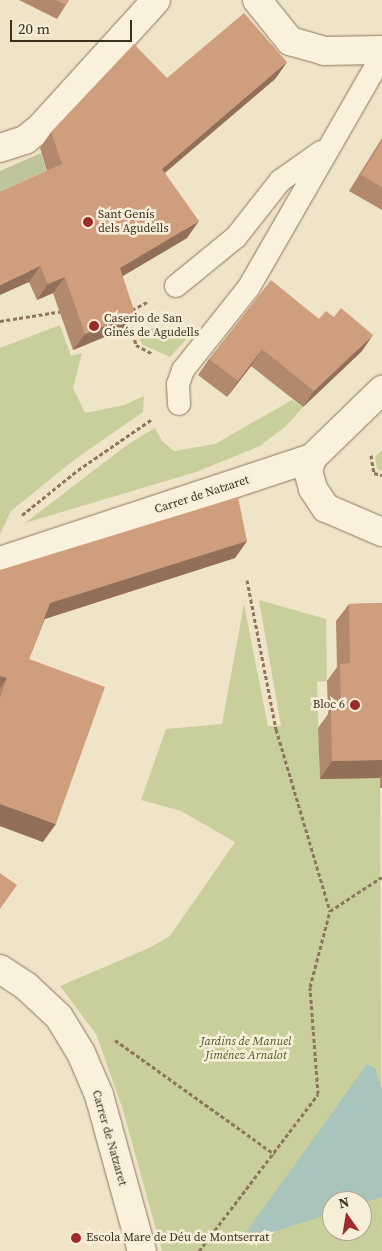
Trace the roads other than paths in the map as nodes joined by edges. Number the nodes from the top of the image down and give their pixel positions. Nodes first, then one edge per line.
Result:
1 (156, 0) edge
2 (257, 0) edge
3 (382, 50) edge
4 (382, 56) edge
5 (330, 146) junction
6 (0, 148) edge
7 (176, 286) dead end
8 (382, 390) edge
9 (178, 404) road end
10 (312, 458) junction
11 (382, 532) edge
12 (0, 561) edge
13 (0, 969) edge
14 (142, 1251) edge

1 - 6 street
2 - 3 street
4 - 5 lane
5 - 7 lane
5 - 9 lane
8 - 10 street, Carrer de Natzaret
10 - 11 street
10 - 12 street, Carrer de Natzaret
13 - 14 street, Carrer de Natzaret

